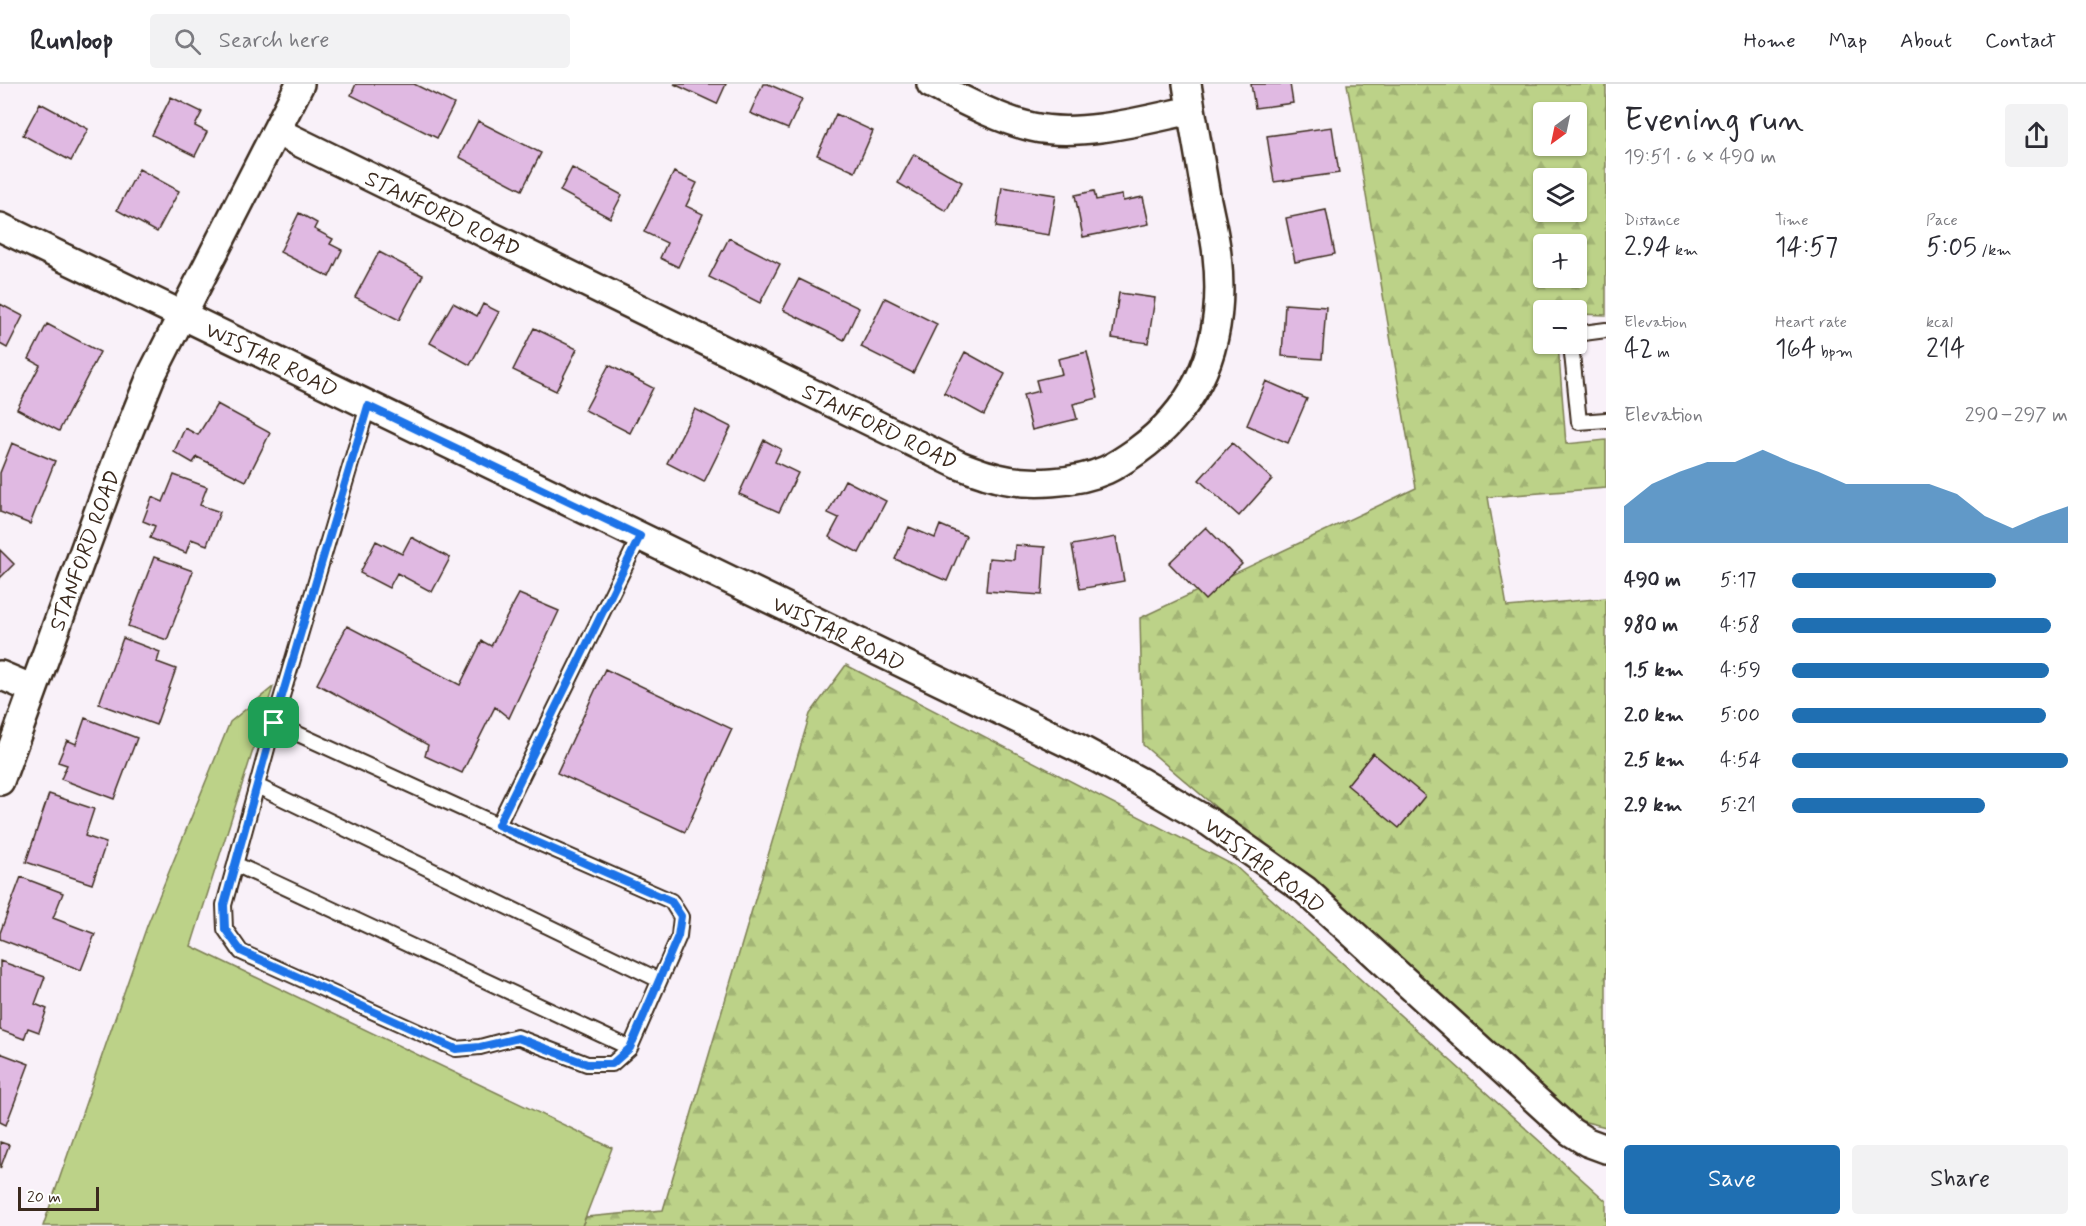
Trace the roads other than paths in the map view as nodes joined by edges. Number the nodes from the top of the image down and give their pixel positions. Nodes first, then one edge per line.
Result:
1 (300, 84) edge
2 (931, 84) edge
3 (1189, 97) edge
4 (276, 131) junction
5 (0, 227) edge
6 (183, 316) junction
7 (1606, 330) edge
8 (1587, 333) edge
9 (1572, 354) edge
10 (368, 406) junction
11 (1606, 420) edge
12 (640, 536) junction
13 (0, 675) edge
14 (33, 689) junction
15 (274, 723) junction
16 (0, 781) edge
17 (257, 786) junction
18 (498, 825) junction
19 (235, 864) junction
20 (659, 980) junction
21 (630, 1048) junction
22 (1606, 1149) edge

1 - 4 street, STANFORD ROAD
2 - 3 street
3 - 4 street, STANFORD ROAD
4 - 6 street, STANFORD ROAD
5 - 6 street, WISTAR ROAD
6 - 10 street, WISTAR ROAD
6 - 14 street, STANFORD ROAD
7 - 8 lane
9 - 11 lane
10 - 12 street, WISTAR ROAD
10 - 15 lane
12 - 18 lane
12 - 22 street, WISTAR ROAD
13 - 14 street
14 - 16 street, STANFORD ROAD
15 - 17 lane
15 - 18 lane
17 - 19 lane
17 - 20 lane
18 - 20 lane
19 - 21 lane
19 - 21 lane
20 - 21 lane

